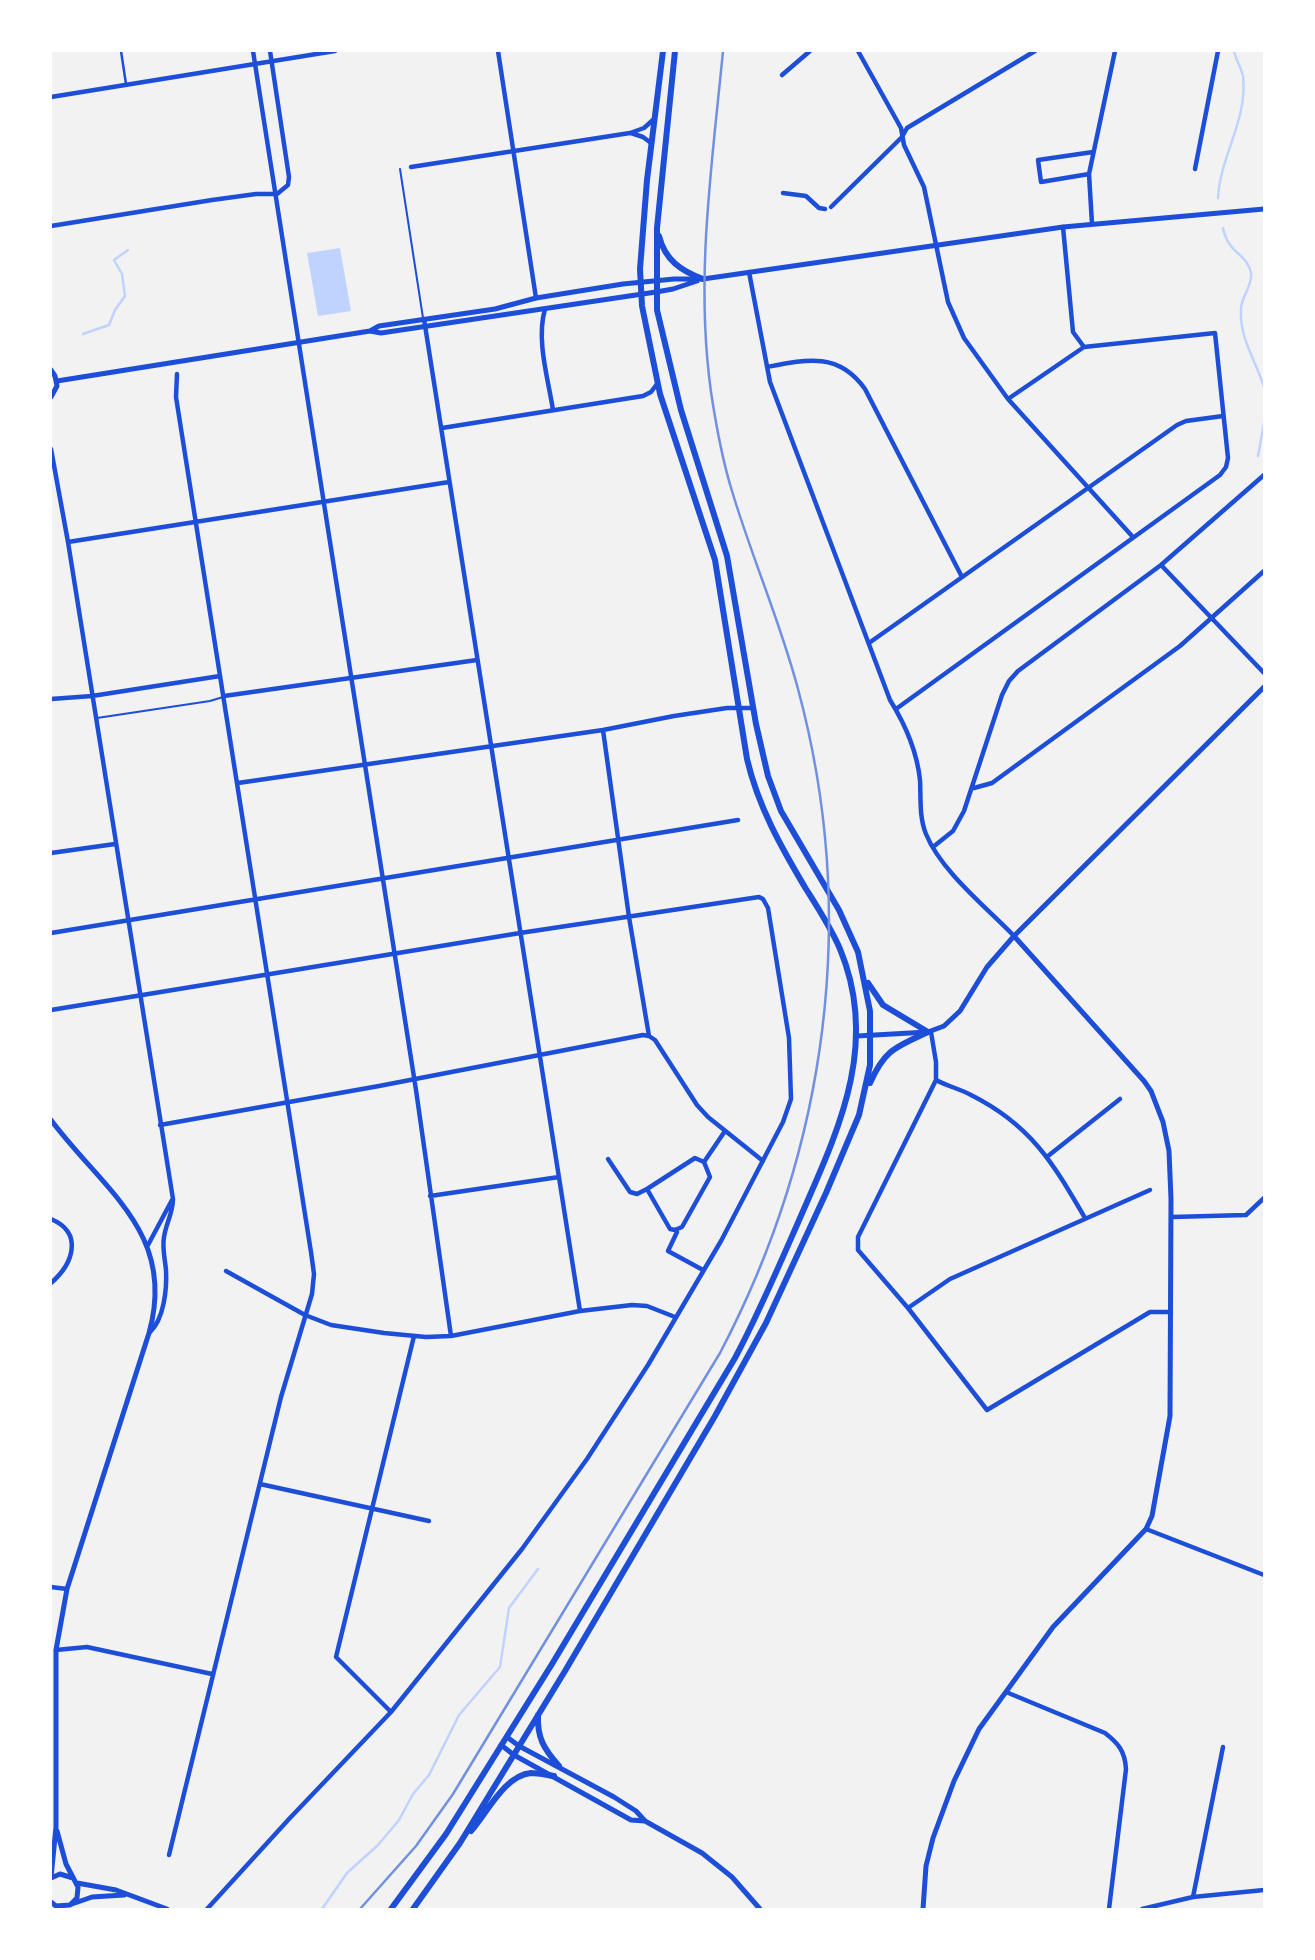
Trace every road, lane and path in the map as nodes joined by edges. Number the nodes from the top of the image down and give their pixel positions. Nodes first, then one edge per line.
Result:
1 (121, 51) edge
2 (253, 51) edge
3 (270, 51) edge
4 (335, 51) edge
5 (498, 51) edge
6 (663, 51) edge
7 (675, 51) edge
8 (810, 51) edge
9 (858, 51) edge
10 (1035, 51) edge
11 (1115, 51) edge
12 (1218, 51) edge
13 (272, 61) junction
14 (255, 64) junction
15 (782, 75) dead end
16 (126, 84) junction
17 (51, 97) edge
18 (654, 119) junction
19 (631, 133) junction
20 (902, 136) junction
21 (652, 143) junction
22 (514, 151) junction
23 (1093, 152) junction
24 (411, 167) dead end
25 (400, 169) dead end
26 (1195, 169) dead end
27 (1089, 174) junction
28 (783, 193) dead end
29 (277, 194) junction
30 (1264, 209) edge
31 (1092, 224) junction
32 (51, 226) edge
33 (1063, 227) junction
34 (657, 228) junction
35 (937, 244) junction
36 (750, 272) junction
37 (703, 279) junction
38 (656, 281) junction
39 (640, 282) junction
40 (656, 292) junction
41 (640, 294) junction
42 (536, 298) junction
43 (545, 308) junction
44 (424, 322) junction
45 (298, 343) junction
46 (1084, 347) junction
47 (767, 367) junction
48 (51, 370) edge
49 (177, 374) dead end
50 (57, 381) junction
51 (658, 383) junction
52 (51, 397) edge
53 (1008, 399) junction
54 (553, 410) junction
55 (1223, 416) junction
56 (442, 428) junction
57 (51, 449) edge
58 (1264, 475) edge
59 (449, 482) junction
60 (1090, 488) junction
61 (324, 502) junction
62 (197, 523) junction
63 (1132, 537) junction
64 (68, 542) junction
65 (1161, 565) junction
66 (1264, 571) edge
67 (962, 577) junction
68 (1212, 618) junction
69 (869, 643) junction
70 (477, 660) junction
71 (1264, 673) edge
72 (220, 676) junction
73 (352, 678) junction
74 (1264, 687) edge
75 (92, 696) junction
76 (224, 696) junction
77 (51, 699) edge
78 (753, 708) junction
79 (739, 709) junction
80 (896, 709) junction
81 (95, 718) junction
82 (603, 730) junction
83 (491, 747) junction
84 (364, 765) junction
85 (238, 783) junction
86 (974, 788) junction
87 (738, 820) dead end
88 (619, 841) junction
89 (115, 844) junction
90 (933, 847) junction
91 (51, 853) edge
92 (509, 859) junction
93 (383, 878) junction
94 (257, 899) junction
95 (629, 917) junction
96 (127, 921) junction
97 (51, 933) edge
98 (520, 933) junction
99 (1014, 936) junction
100 (395, 953) junction
101 (267, 975) junction
102 (865, 978) junction
103 (140, 995) junction
104 (51, 1010) edge
105 (929, 1032) junction
106 (872, 1035) junction
107 (649, 1036) junction
108 (857, 1036) junction
109 (539, 1056) junction
110 (415, 1079) junction
111 (936, 1080) junction
112 (866, 1092) junction
113 (1120, 1099) dead end
114 (287, 1102) junction
115 (51, 1120) edge
116 (160, 1125) junction
117 (725, 1131) junction
118 (1048, 1156) junction
119 (608, 1159) dead end
120 (763, 1161) junction
121 (704, 1162) junction
122 (559, 1177) junction
123 (647, 1189) junction
124 (1150, 1190) dead end
125 (430, 1196) junction
126 (1264, 1198) edge
127 (173, 1199) junction
128 (1172, 1217) junction
129 (51, 1219) edge
130 (1085, 1219) junction
131 (676, 1230) junction
132 (148, 1245) junction
133 (703, 1270) junction
134 (226, 1271) dead end
135 (51, 1283) edge
136 (908, 1308) junction
137 (580, 1311) junction
138 (1171, 1312) junction
139 (305, 1315) junction
140 (676, 1317) junction
141 (149, 1333) junction
142 (414, 1336) junction
143 (451, 1336) junction
144 (260, 1484) junction
145 (371, 1509) junction
146 (429, 1521) dead end
147 (1146, 1530) junction
148 (1264, 1574) edge
149 (51, 1587) edge
150 (67, 1589) junction
151 (56, 1650) junction
152 (212, 1674) junction
153 (1005, 1692) junction
154 (391, 1712) junction
155 (538, 1715) junction
156 (507, 1737) junction
157 (501, 1745) junction
158 (519, 1746) junction
159 (1223, 1747) dead end
160 (514, 1755) junction
161 (559, 1766) junction
162 (554, 1776) junction
163 (645, 1821) junction
164 (56, 1827) junction
165 (460, 1843) junction
166 (169, 1855) dead end
167 (51, 1878) edge
168 (75, 1881) junction
169 (1264, 1890) edge
170 (127, 1895) junction
171 (1193, 1897) junction
172 (70, 1905) junction
173 (54, 1906) edge
174 (166, 1909) edge
175 (208, 1909) edge
176 (391, 1909) edge
177 (413, 1909) edge
178 (760, 1909) edge
179 (923, 1909) edge
180 (1109, 1909) edge
181 (1142, 1909) edge

1 - 16 street
2 - 14 street
3 - 13 street
4 - 13 street
5 - 22 street
6 - 18 main road
7 - 34 main road
8 - 15 street
9 - 20 street
10 - 20 street
11 - 23 street
12 - 26 street
13 - 14 street
13 - 29 street
14 - 16 street
14 - 29 street
16 - 17 street
18 - 19 street
18 - 21 main road
19 - 21 street
19 - 22 street
20 - 28 street
20 - 35 street
21 - 39 main road
22 - 24 street
22 - 42 street
23 - 27 street
23 - 27 street
25 - 44 lane
27 - 31 street
29 - 32 street
29 - 45 street
30 - 31 street
31 - 33 street
33 - 35 street
33 - 46 street
34 - 37 main road
34 - 38 main road
35 - 36 street
35 - 53 street
36 - 37 street
36 - 47 street
37 - 38 street
37 - 40 street
38 - 39 street
38 - 40 main road
39 - 41 main road
39 - 42 street
40 - 41 street
40 - 78 main road
41 - 43 street
41 - 51 main road
42 - 44 street
43 - 44 street
43 - 54 street
44 - 45 street
44 - 56 street
45 - 50 street
45 - 61 street
46 - 53 street
46 - 55 street
47 - 67 street
47 - 69 street
48 - 50 street
49 - 62 street
50 - 52 street
51 - 54 street
51 - 79 main road
53 - 60 street
54 - 56 street
55 - 60 street
55 - 63 street
56 - 59 street
57 - 64 street
58 - 65 street
59 - 61 street
59 - 70 street
60 - 63 street
60 - 67 street
61 - 62 street
61 - 73 street
62 - 64 street
62 - 72 street
63 - 80 street
64 - 75 street
65 - 68 street
65 - 86 street
66 - 68 street
67 - 69 street
68 - 71 street
68 - 86 street
69 - 80 street
70 - 73 street
70 - 83 street
72 - 75 street
72 - 76 street
73 - 76 street
73 - 84 street
74 - 99 street
75 - 77 street
75 - 81 street
76 - 81 lane
76 - 85 street
78 - 79 street
78 - 102 main road
79 - 82 street
79 - 108 main road
80 - 90 street
81 - 89 street
82 - 83 street
82 - 88 street
83 - 84 street
83 - 92 street
84 - 85 street
84 - 93 street
85 - 94 street
86 - 90 street
87 - 88 street
88 - 92 street
88 - 95 street
89 - 91 street
89 - 96 street
90 - 99 street
92 - 93 street
92 - 98 street
93 - 94 street
93 - 100 street
94 - 96 street
94 - 101 street
95 - 98 street
95 - 107 street
95 - 120 street
96 - 97 street
96 - 103 street
98 - 100 street
98 - 109 street
99 - 105 street
99 - 128 street
100 - 101 street
100 - 110 street
101 - 103 street
101 - 114 street
102 - 105 main road
102 - 106 main road
103 - 104 street
103 - 116 street
105 - 106 street
105 - 111 street
105 - 112 main road
106 - 108 street
106 - 112 main road
107 - 109 street
107 - 117 street
108 - 156 main road
109 - 110 street
109 - 122 street
110 - 114 street
110 - 125 street
111 - 118 street
111 - 136 street
112 - 155 main road
113 - 118 street
114 - 116 street
114 - 139 street
115 - 132 street
116 - 127 street
117 - 120 street
117 - 121 street
118 - 130 street
119 - 123 street
120 - 133 street
121 - 123 street
121 - 131 street
122 - 125 street
122 - 137 street
123 - 131 street
124 - 130 street
125 - 143 street
126 - 128 street
127 - 132 street
127 - 141 street
128 - 138 street
129 - 135 street
130 - 136 street
131 - 133 street
132 - 141 street
133 - 140 street
134 - 139 street
136 - 138 street
137 - 140 street
137 - 143 street
138 - 147 street
139 - 142 street
139 - 144 street
140 - 154 street
141 - 150 street
142 - 143 street
142 - 145 street
144 - 145 street
144 - 152 street
145 - 146 street
145 - 154 street
147 - 148 street
147 - 153 street
149 - 150 street
150 - 151 street
151 - 152 street
151 - 164 street
152 - 166 street
153 - 179 street
153 - 180 street
154 - 175 street
155 - 158 main road
155 - 161 main road
156 - 157 main road
156 - 158 street
157 - 160 street
157 - 176 main road
158 - 160 main road
158 - 161 street
159 - 171 street
160 - 162 street
160 - 165 main road
161 - 163 street
162 - 163 street
162 - 165 main road
163 - 178 street
164 - 167 street
164 - 168 street
165 - 177 main road
167 - 168 street
168 - 170 street
168 - 172 street
169 - 171 street
170 - 172 street
170 - 174 street
171 - 181 street
172 - 173 street

